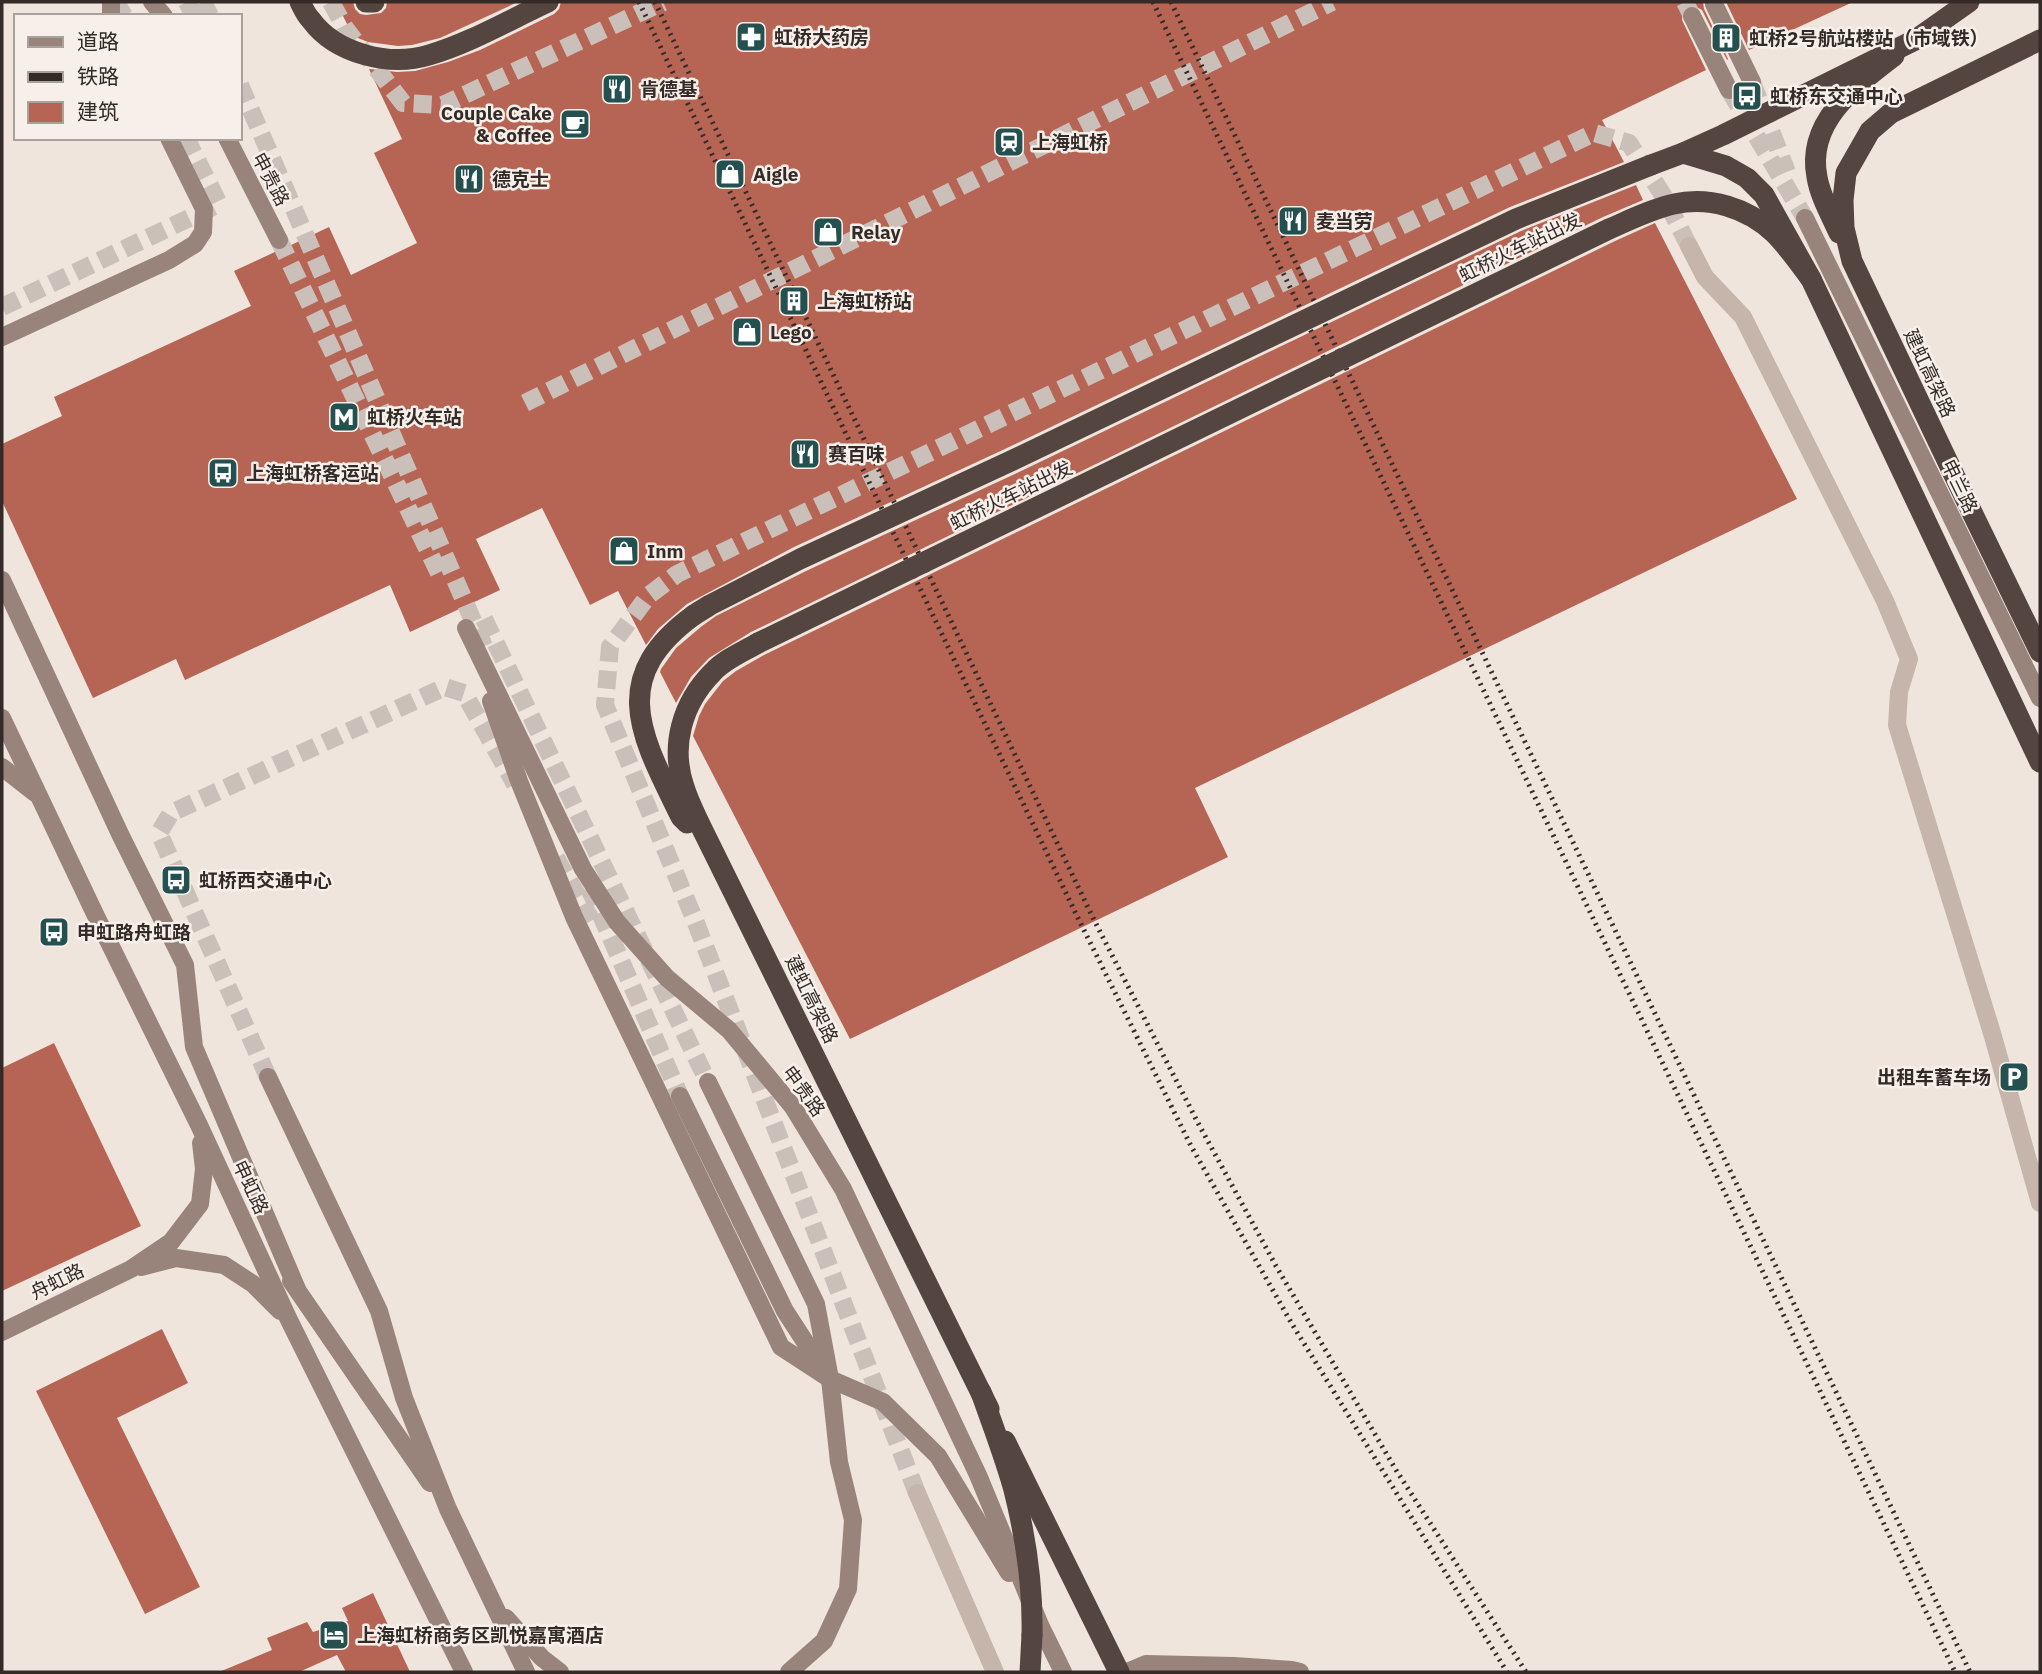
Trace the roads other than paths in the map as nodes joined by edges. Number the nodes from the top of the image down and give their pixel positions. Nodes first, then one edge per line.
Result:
1 (300, 2) edge
2 (366, 2) edge
3 (374, 2) edge
4 (548, 2) edge
5 (1969, 2) edge
6 (1714, 4) dead end
7 (1692, 16) tunnel mouth
8 (1916, 40) junction
9 (2040, 40) edge
10 (1752, 82) tunnel mouth
11 (1729, 90) tunnel mouth
12 (170, 140) edge
13 (227, 140) edge
14 (1683, 153) junction
15 (1805, 218) tunnel mouth
16 (279, 240) tunnel mouth
17 (1689, 246) tunnel mouth
18 (1852, 261) junction
19 (1811, 279) junction
20 (2, 337) edge
21 (2, 580) edge
22 (758, 643) joint
23 (2040, 652) edge
24 (2040, 698) edge
25 (2, 718) edge
26 (2040, 762) edge
27 (2, 767) edge
28 (40, 797) junction
29 (713, 851) junction
30 (268, 1077) tunnel mouth
31 (708, 1082) tunnel mouth
32 (680, 1096) tunnel mouth
33 (199, 1125) junction
34 (234, 1201) junction
35 (2040, 1203) edge
36 (131, 1269) junction
37 (297, 1289) junction
38 (289, 1320) junction
39 (2, 1332) edge
40 (830, 1379) junction
41 (981, 1392) junction
42 (917, 1493) tunnel mouth
43 (448, 1509) junction
44 (962, 1599) junction
45 (490, 1600) junction
46 (1040, 1625) junction
47 (464, 1672) edge
48 (526, 1672) edge
49 (560, 1672) edge
50 (789, 1672) edge
51 (995, 1672) edge
52 (1004, 1672) edge
53 (1030, 1672) edge
54 (1063, 1672) edge
55 (1119, 1672) edge
56 (1128, 1672) edge
57 (1300, 1672) edge

1 - 4 highway, bridge
2 - 3 highway
5 - 8 highway, bridge
6 - 10 street
7 - 11 street
8 - 14 highway, bridge
8 - 18 highway, bridge
9 - 18 highway, 建虹高架路
12 - 20 street
13 - 16 street, 申贵路
14 - 19 highway, bridge
14 - 29 highway, bridge
15 - 24 street, 申兰路
17 - 35 street
18 - 23 highway, 建虹高架路
19 - 22 highway, 虹桥火车站出发, bridge
19 - 26 highway, 虹桥火车站出发
21 - 37 street
22 - 29 highway, 建虹高架路
25 - 28 street, 申虹路
27 - 28 street
28 - 33 street, 申虹路
29 - 41 highway, 建虹高架路
30 - 43 street
31 - 40 street
32 - 40 street
33 - 34 street, 申虹路
33 - 36 street
34 - 37 street
34 - 38 street, 申虹路
36 - 38 street
36 - 39 street, 舟虹路
37 - 43 street
38 - 47 street, 申虹路
40 - 46 street, 申贵路
40 - 46 street, 申贵路
40 - 50 street
41 - 53 highway, bridge
41 - 55 highway, bridge
42 - 44 street
43 - 45 street
44 - 51 street
44 - 52 street
45 - 48 street
45 - 49 street
46 - 54 street, 申贵路
56 - 57 street

